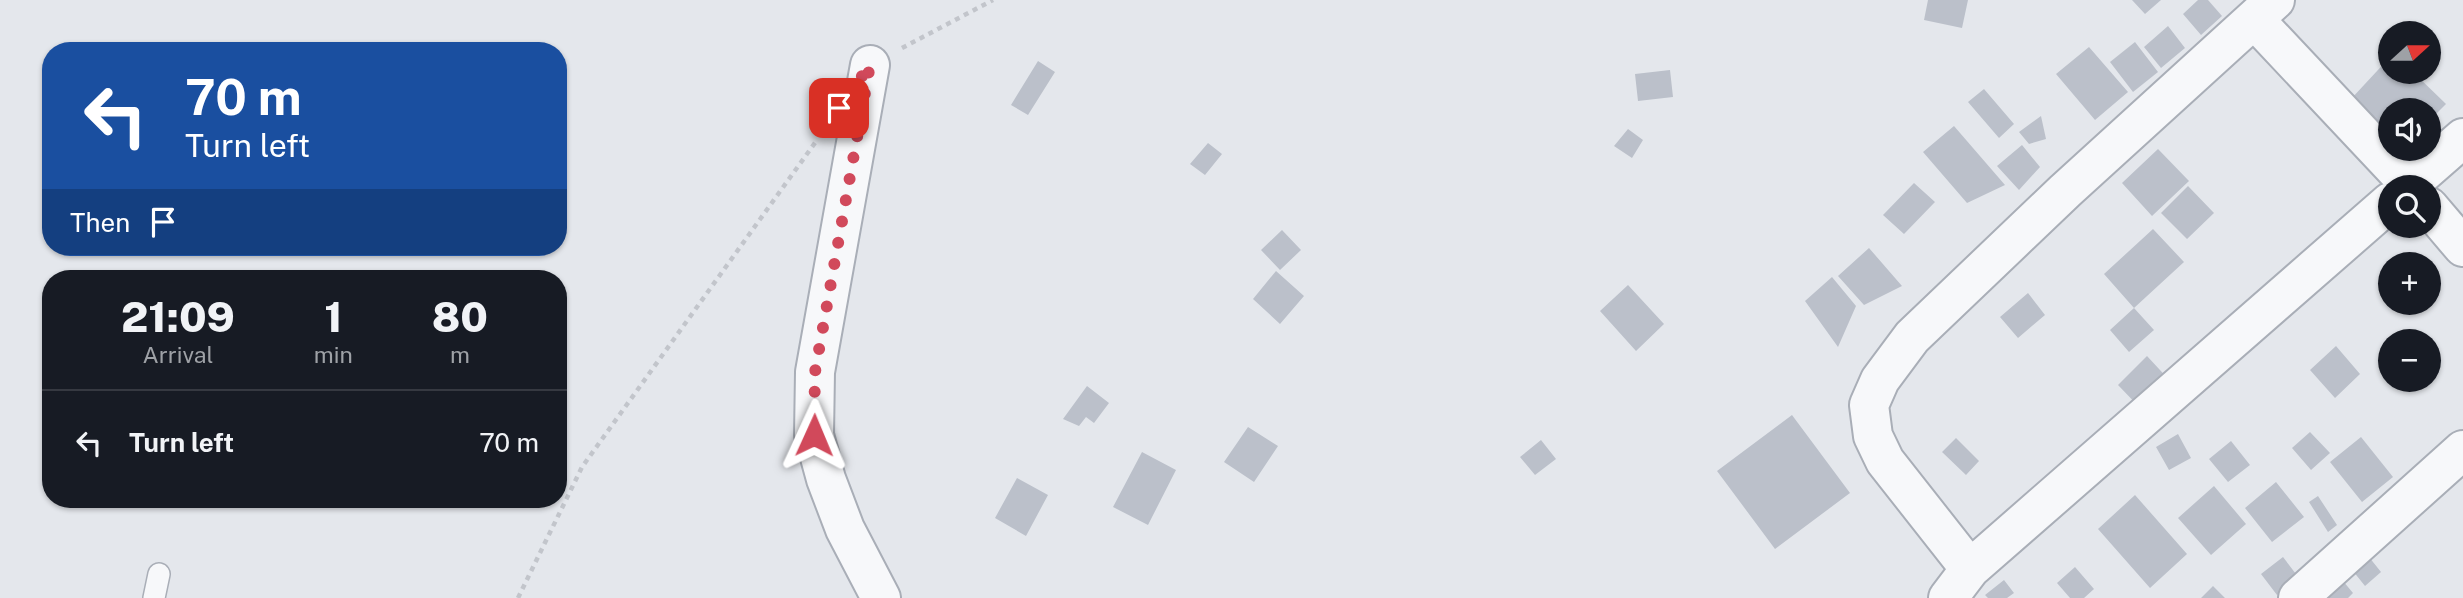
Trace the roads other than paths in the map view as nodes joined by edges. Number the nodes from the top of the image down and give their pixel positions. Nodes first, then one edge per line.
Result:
1 (2265, 9) edge
2 (870, 65) road end
3 (2463, 138) edge
4 (2395, 175) edge
5 (2428, 175) edge
6 (2378, 222) edge
7 (2441, 225) edge
8 (2463, 247) edge
9 (2463, 450) edge
10 (159, 575) dead end
11 (1959, 583) edge
12 (154, 598) edge
13 (881, 598) edge
14 (2298, 598) edge

1 - 4 street
1 - 11 street
2 - 13 street
3 - 5 street
6 - 11 street
7 - 8 street
9 - 14 street
10 - 12 lane

